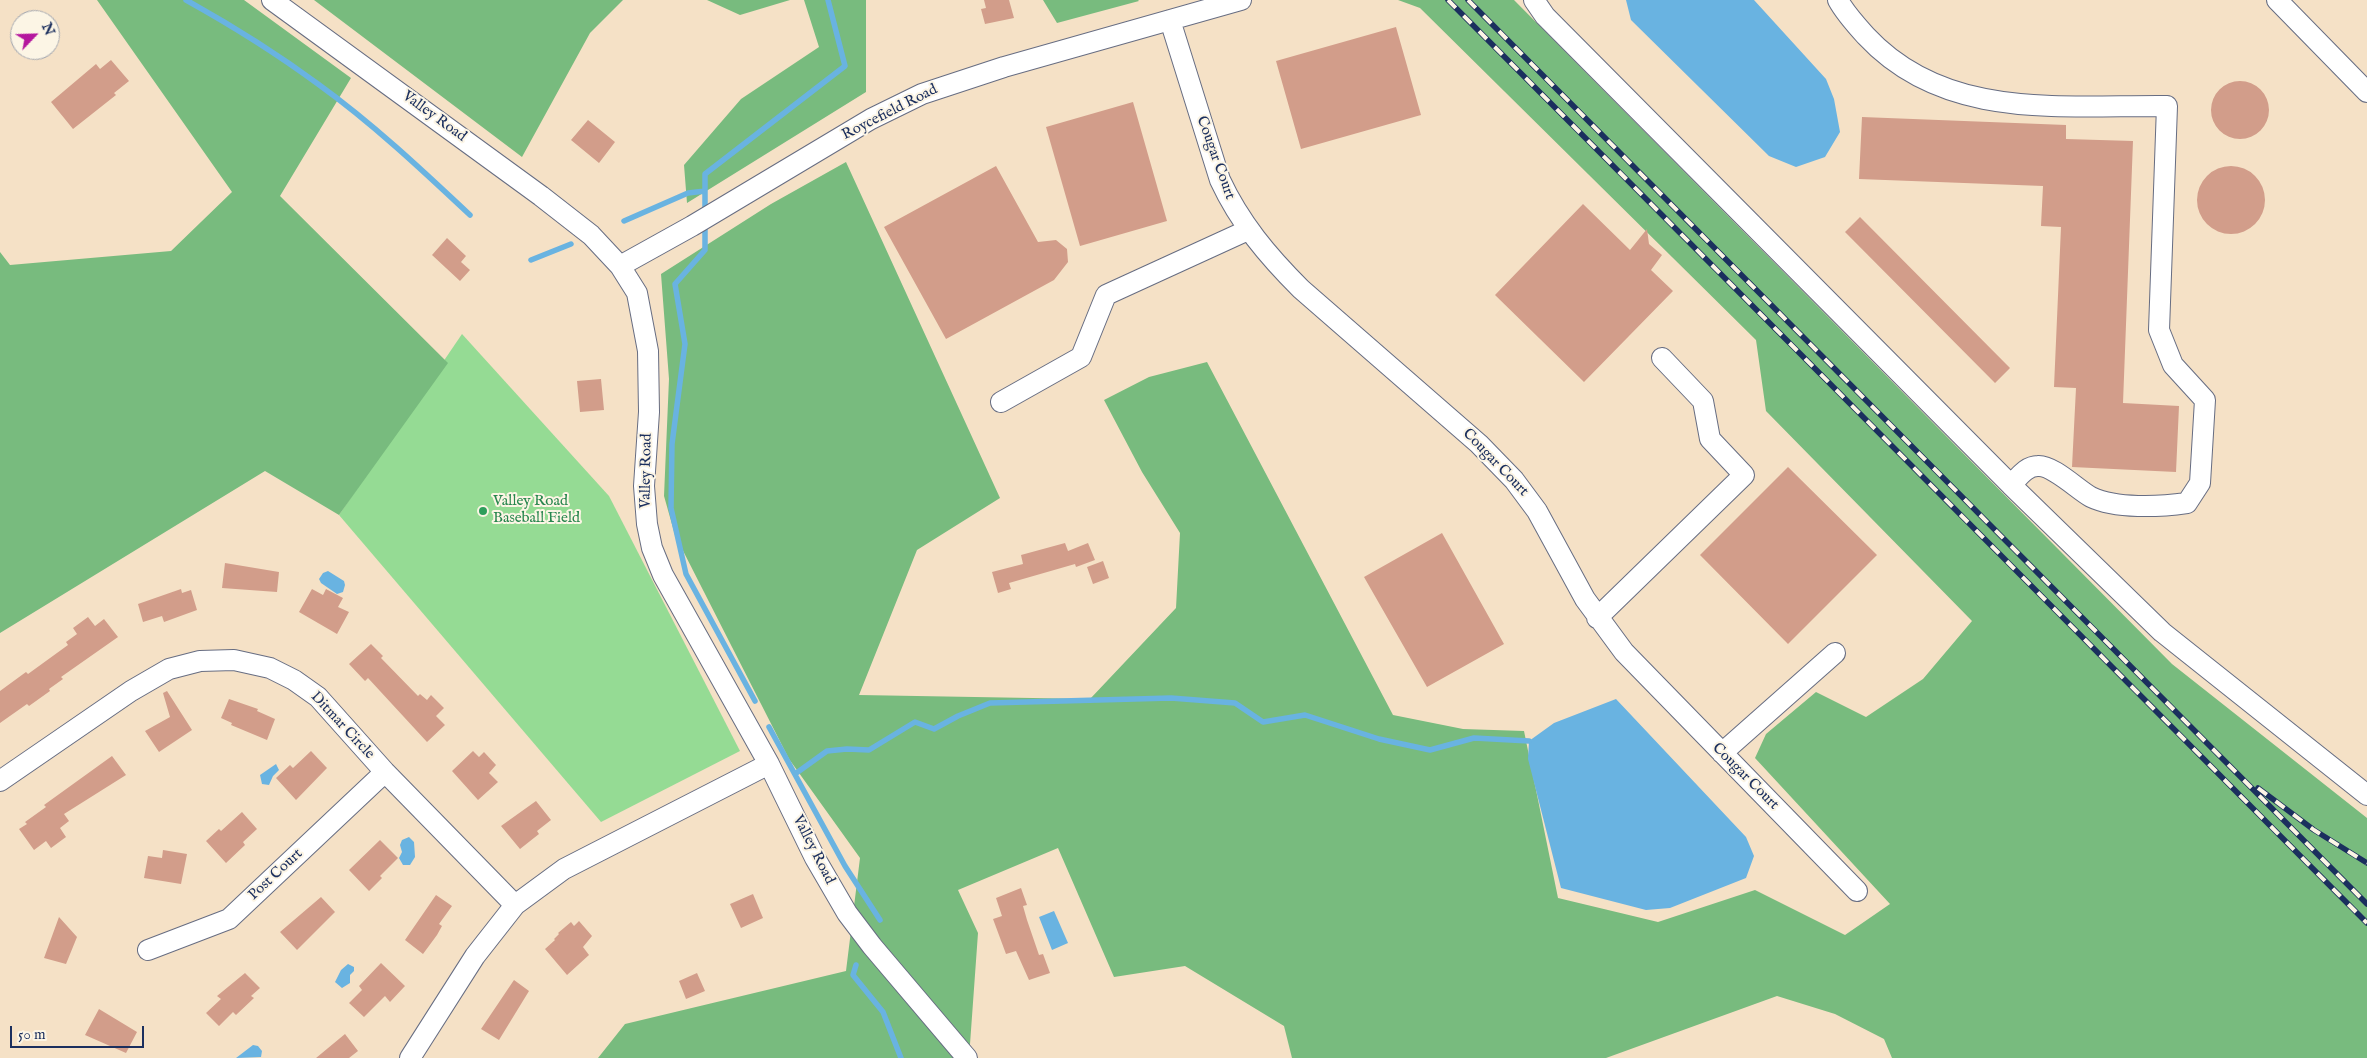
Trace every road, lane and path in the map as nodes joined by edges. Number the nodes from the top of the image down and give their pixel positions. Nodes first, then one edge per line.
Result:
1 (272, 0) edge
2 (1241, 0) edge
3 (1534, 0) edge
4 (1838, 0) edge
5 (2277, 0) edge
6 (1170, 20) junction
7 (2367, 92) edge
8 (1248, 230) junction
9 (620, 266) junction
10 (1662, 358) dead end
11 (1001, 402) dead end
12 (2011, 485) junction
13 (1597, 618) junction
14 (1834, 653) dead end
15 (1722, 754) junction
16 (768, 764) junction
17 (385, 772) junction
18 (0, 781) edge
19 (2367, 795) edge
20 (1858, 891) dead end
21 (515, 905) junction
22 (148, 950) dead end
23 (410, 1058) edge
24 (967, 1058) edge

1 - 9 street, Valley Road
2 - 6 street, Roycefield Road
3 - 12 street
4 - 12 street
5 - 7 street
6 - 8 street, Cougar Court
6 - 9 street, Roycefield Road
8 - 11 street
8 - 13 street, Cougar Court
9 - 16 street, Valley Road
10 - 13 street
12 - 19 street
13 - 15 street, Cougar Court
14 - 15 street
15 - 20 street, Cougar Court
16 - 21 street
16 - 24 street, Valley Road
17 - 18 street, Ditmar Circle
17 - 21 street, Ditmar Circle
17 - 22 street, Post Court
21 - 23 street

